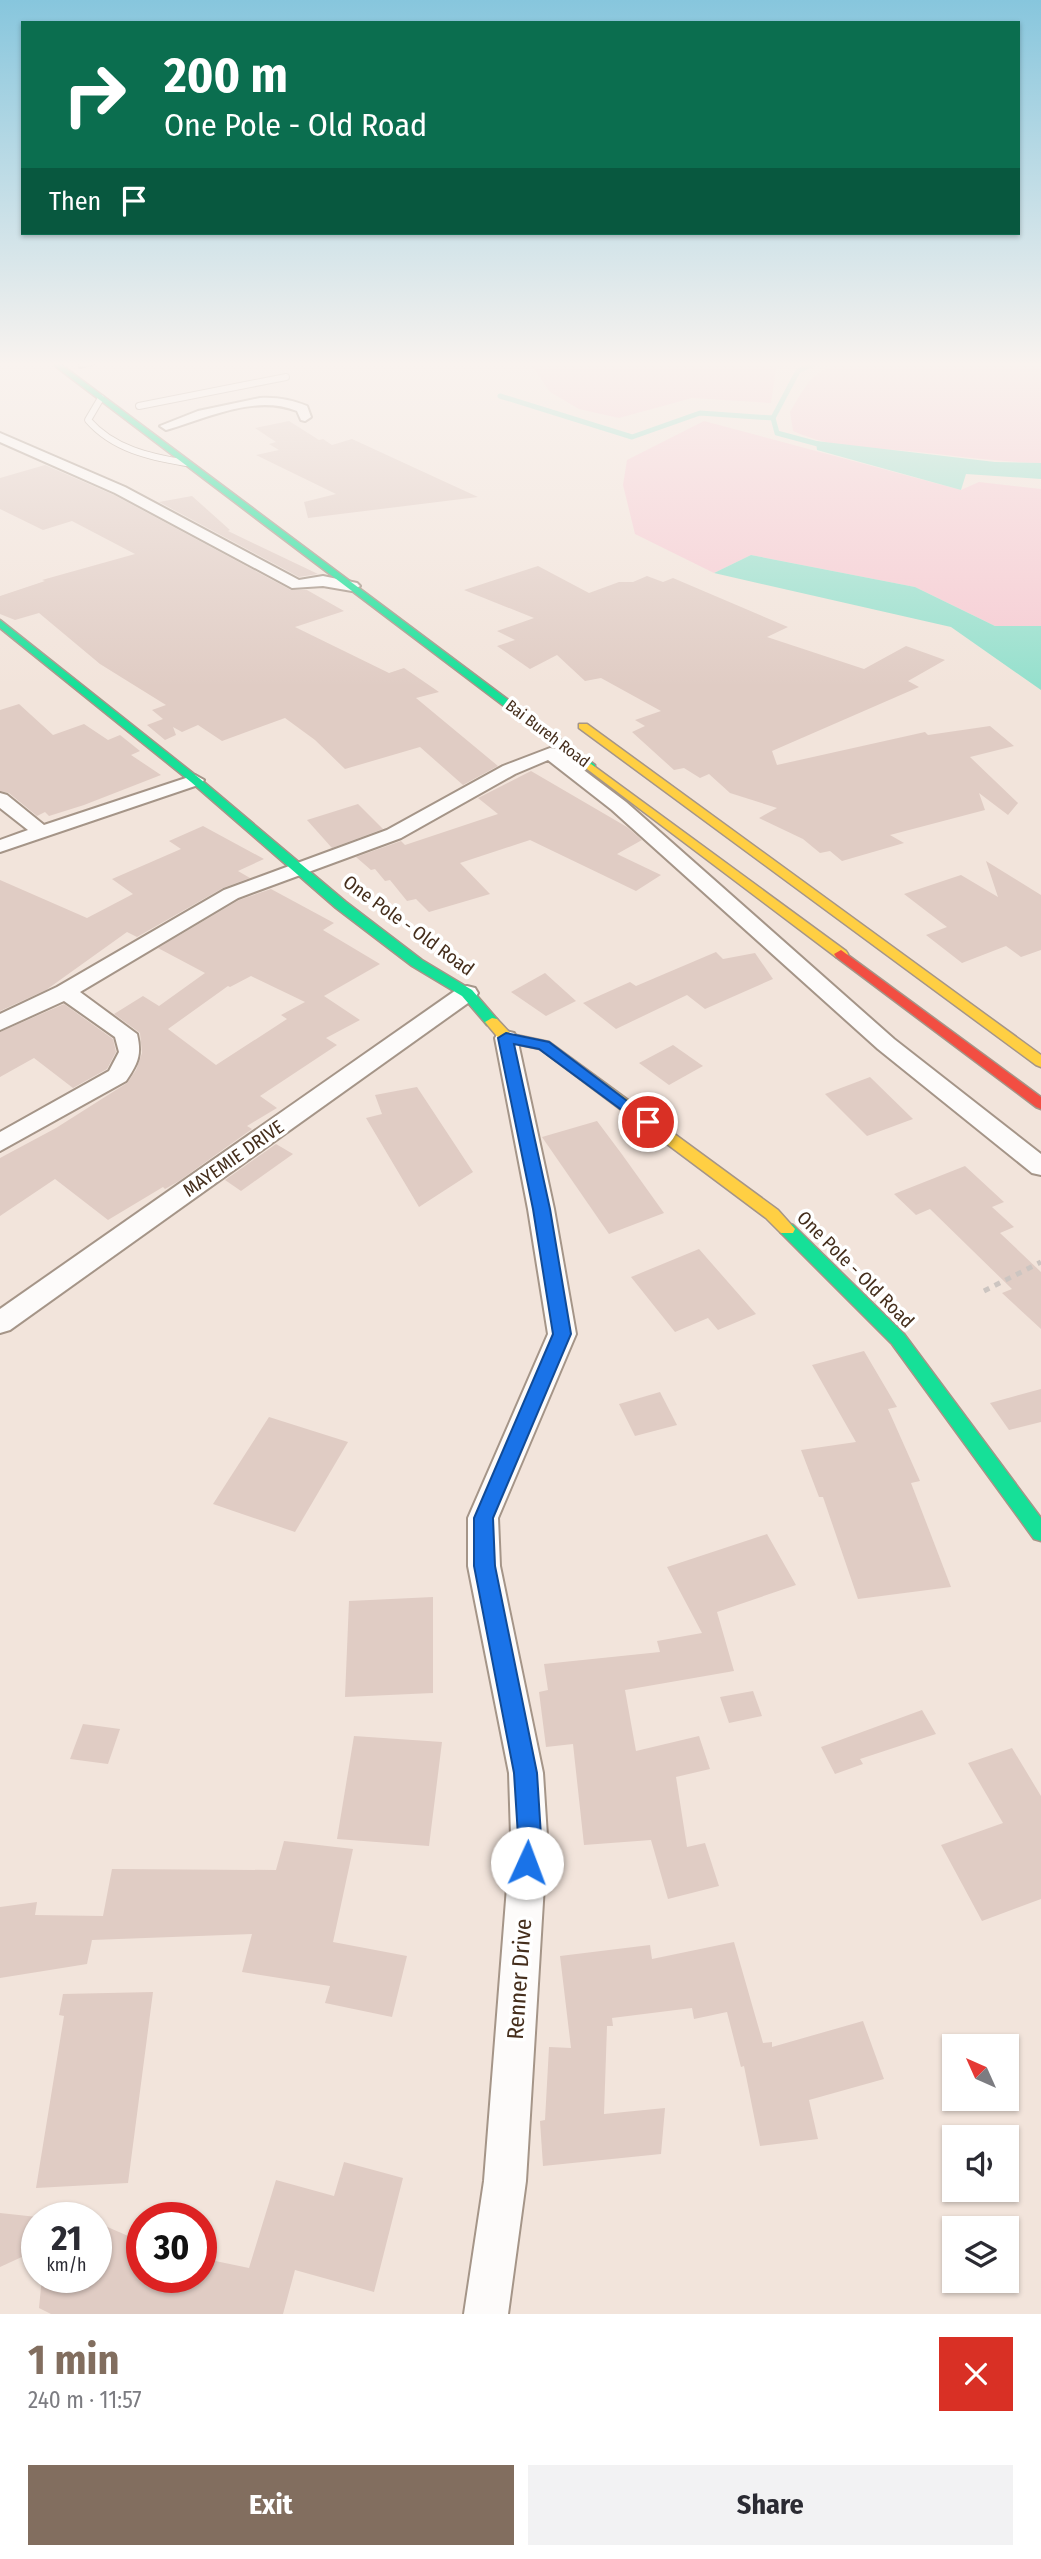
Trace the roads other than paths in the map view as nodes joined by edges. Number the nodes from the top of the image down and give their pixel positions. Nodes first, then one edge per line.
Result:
1 (77, 471) edge
2 (197, 471) edge
3 (352, 586) junction
4 (0, 623) edge
5 (565, 713) dead end
6 (195, 780) junction
7 (0, 799) edge
8 (43, 833) junction
9 (0, 846) edge
10 (298, 867) junction
11 (65, 992) junction
12 (467, 993) junction
13 (0, 1023) edge
14 (506, 1038) junction
15 (1041, 1062) edge
16 (1041, 1104) edge
17 (0, 1143) edge
18 (1041, 1167) edge
19 (0, 1323) edge
20 (1041, 1533) edge
21 (486, 2314) edge

1 - 3 street
2 - 3 main road, Bai Bureh Road
3 - 16 main road, Bai Bureh Road
4 - 6 main road, One Pole - Old Road
5 - 15 main road, Bai Bureh Road
6 - 8 street
6 - 10 main road, One Pole - Old Road
7 - 8 street
8 - 9 street
10 - 11 street
10 - 12 main road, One Pole - Old Road
10 - 18 street
11 - 13 street
11 - 17 street
12 - 14 main road, One Pole - Old Road
12 - 19 street, MAYEMIE DRIVE
14 - 20 main road, One Pole - Old Road
14 - 21 street, Renner Drive

